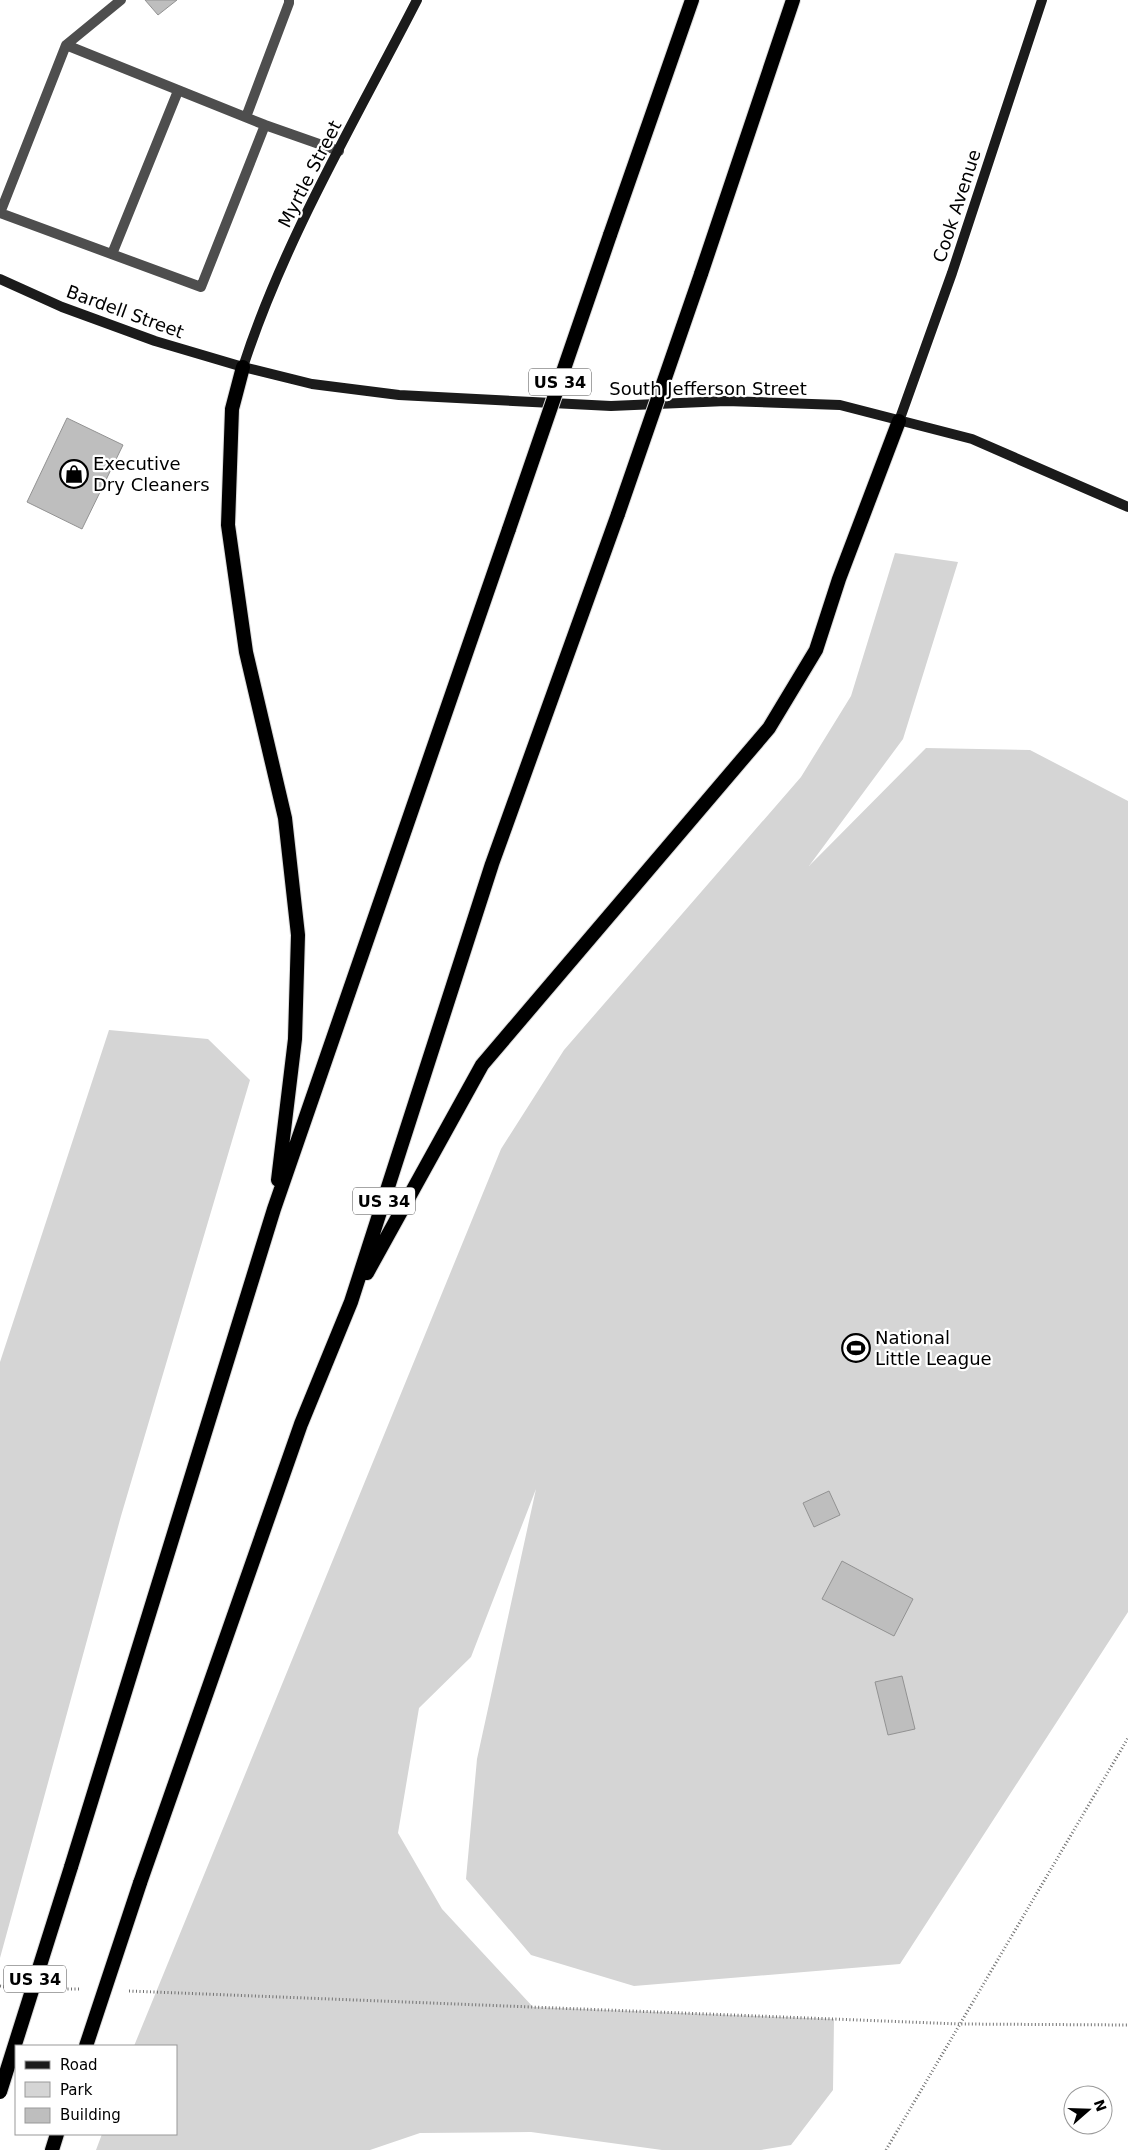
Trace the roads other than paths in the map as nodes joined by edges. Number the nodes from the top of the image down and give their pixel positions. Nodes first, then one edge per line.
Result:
1 (121, 0) edge
2 (289, 0) edge
3 (417, 0) edge
4 (692, 0) edge
5 (793, 0) edge
6 (1042, 0) edge
7 (66, 45) junction
8 (178, 90) junction
9 (246, 117) junction
10 (265, 125) junction
11 (339, 151) junction
12 (0, 213) edge
13 (112, 254) junction
14 (0, 279) edge
15 (243, 367) junction
16 (899, 421) junction
17 (1128, 507) edge
18 (274, 1209) junction
19 (351, 1302) junction
20 (86, 2045) edge
21 (0, 2092) edge
22 (57, 2135) edge
23 (52, 2150) edge

1 - 7 lane
2 - 9 lane
3 - 11 main road, Myrtle Street
4 - 18 highway, US 34, bridge
5 - 19 highway, US 34, bridge
6 - 16 main road, Cook Avenue
7 - 8 lane
7 - 12 lane
8 - 9 lane
8 - 13 lane
9 - 10 lane
10 - 11 lane
10 - 13 lane
11 - 15 main road, Myrtle Street
12 - 13 lane
14 - 15 main road, Bardell Street
15 - 16 main road, South Jefferson Street
15 - 18 highway
16 - 17 main road, South Jefferson Street
16 - 19 highway
18 - 21 highway, US 34, bridge
19 - 20 highway, US 34, bridge
22 - 23 highway

